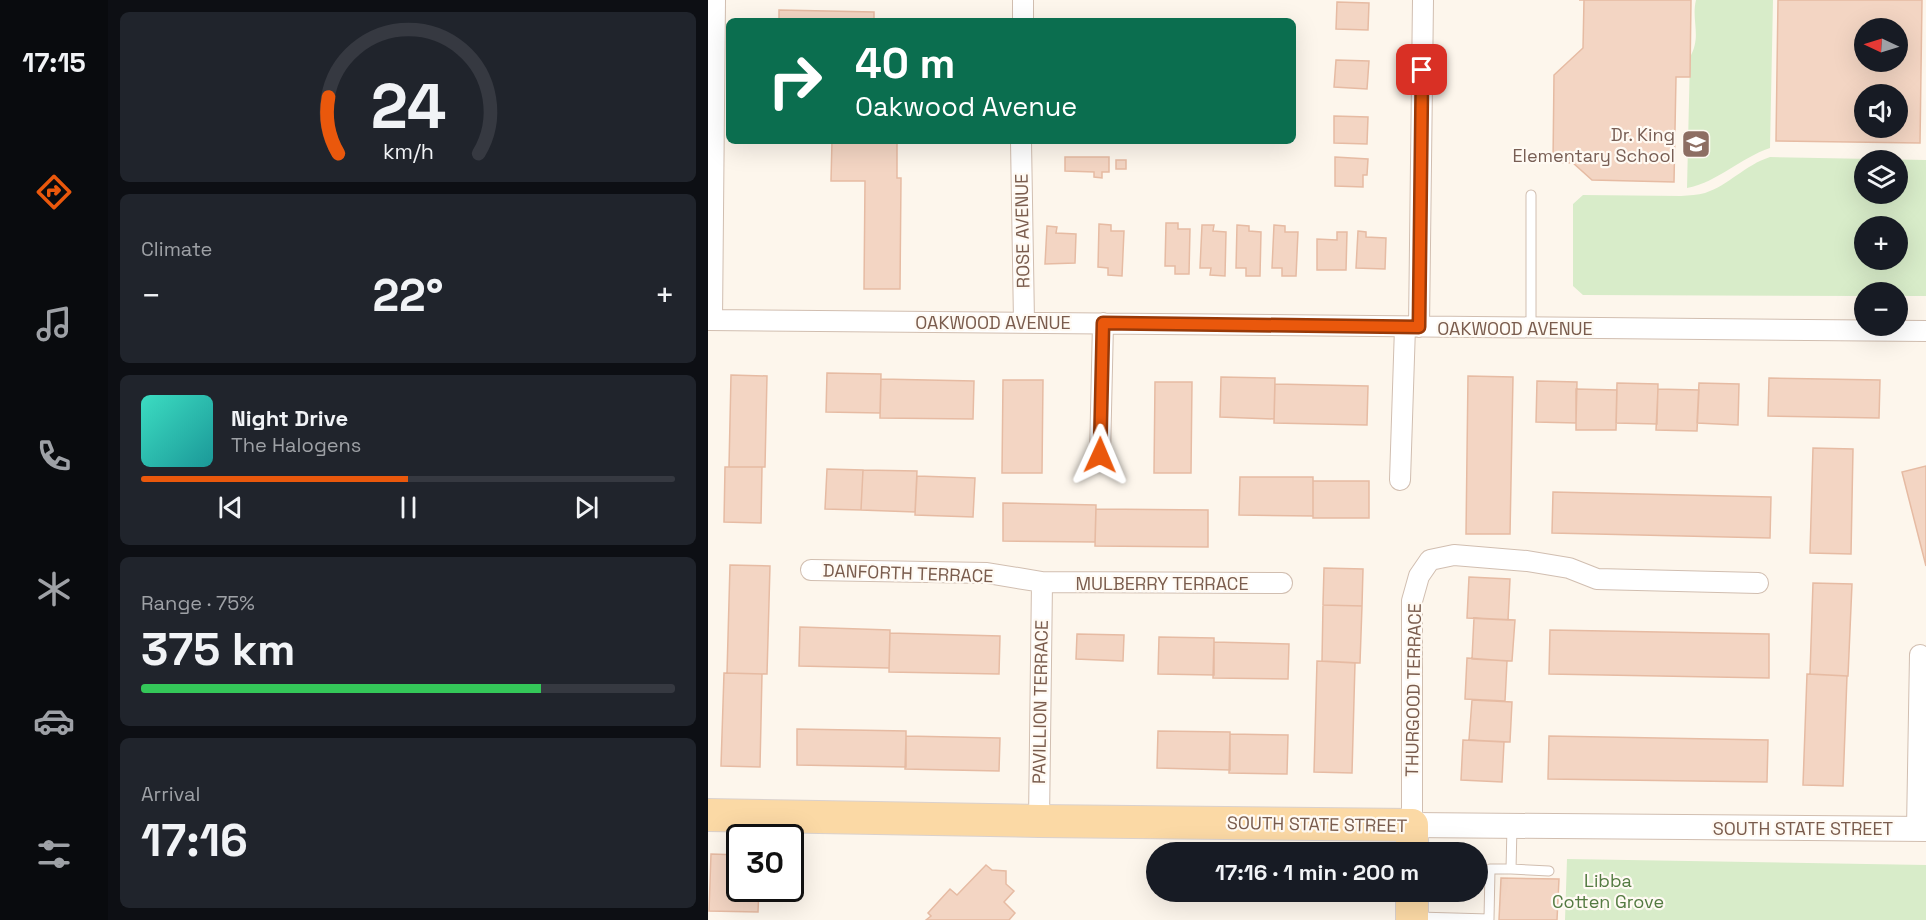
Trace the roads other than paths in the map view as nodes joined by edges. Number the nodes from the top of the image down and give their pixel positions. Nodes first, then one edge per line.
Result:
1 (715, 0) edge
2 (1023, 0) edge
3 (1423, 0) edge
4 (1023, 18) edge
5 (1021, 144) edge
6 (1531, 195) dead end
7 (710, 320) edge
8 (1024, 322) junction
9 (1103, 323) junction
10 (1412, 327) junction
11 (1531, 328) junction
12 (1926, 331) edge
13 (1100, 455) dead end
14 (1400, 480) dead end
15 (811, 570) dead end
16 (1042, 582) junction
17 (1282, 583) dead end
18 (1758, 583) dead end
19 (1920, 655) dead end
20 (708, 815) edge
21 (1039, 821) junction
22 (1512, 826) junction
23 (1921, 829) edge
24 (1412, 838) edge
25 (1510, 869) junction
26 (1549, 871) dead end
27 (1412, 909) edge

1 - 7 street
2 - 4 street
3 - 10 street
5 - 8 street, ROSE AVENUE
6 - 11 lane
7 - 8 street, OAKWOOD AVENUE
8 - 9 street, OAKWOOD AVENUE
9 - 10 street, OAKWOOD AVENUE
9 - 13 street
10 - 11 street, OAKWOOD AVENUE
10 - 14 street
11 - 12 street, OAKWOOD AVENUE
15 - 16 street, DANFORTH TERRACE
16 - 17 street, MULBERRY TERRACE
16 - 21 street, PAVILLION TERRACE
18 - 24 street, THURGOOD TERRACE
19 - 23 street
20 - 21 main road, SOUTH STATE STREET
21 - 24 main road, SOUTH STATE STREET
22 - 23 street, SOUTH STATE STREET
22 - 24 street, SOUTH STATE STREET
22 - 25 lane
25 - 26 lane
25 - 27 lane

